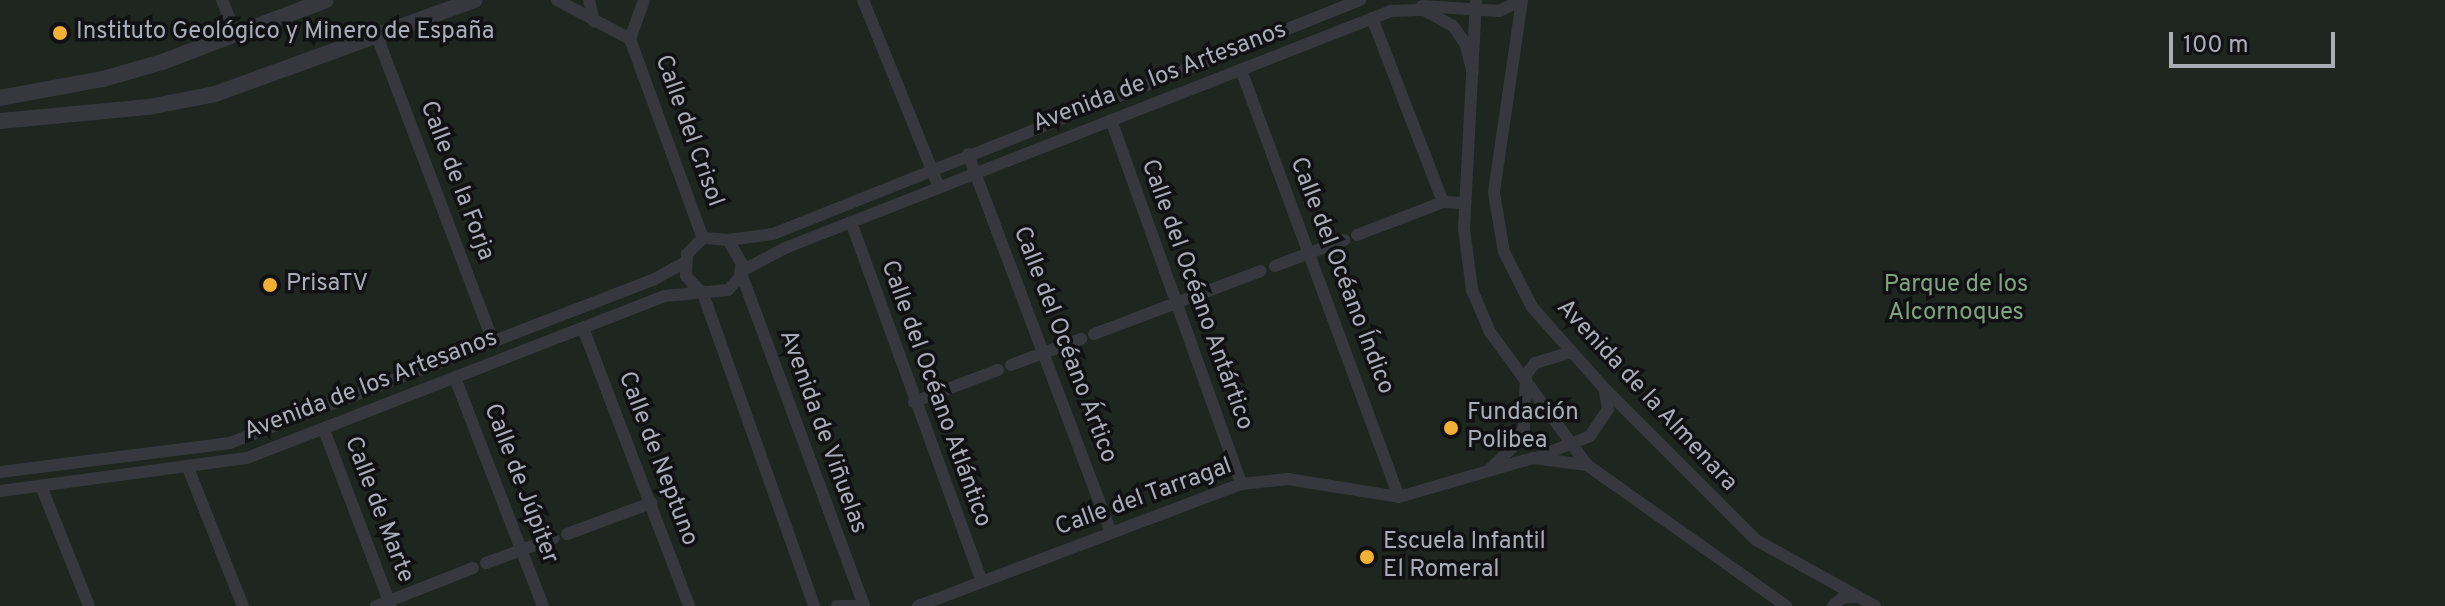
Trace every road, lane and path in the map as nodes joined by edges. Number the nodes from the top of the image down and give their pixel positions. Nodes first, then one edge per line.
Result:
1 (222, 0) edge
2 (326, 0) edge
3 (474, 0) edge
4 (545, 0) edge
5 (589, 0) edge
6 (644, 0) edge
7 (863, 0) edge
8 (1360, 0) edge
9 (1522, 0) edge
10 (560, 3) edge
11 (1476, 3) edge
12 (1407, 7) junction
13 (1372, 18) junction
14 (594, 21) junction
15 (236, 35) junction
16 (377, 36) junction
17 (630, 39) junction
18 (1241, 70) junction
19 (1473, 72) junction
20 (0, 98) edge
21 (1111, 120) junction
22 (0, 121) edge
23 (968, 154) junction
24 (927, 169) junction
25 (975, 174) junction
26 (939, 187) junction
27 (1443, 202) junction
28 (1463, 203) junction
29 (851, 222) junction
30 (1357, 235) dead end
31 (703, 238) junction
32 (728, 240) junction
33 (1344, 240) dead end
34 (1309, 253) junction
35 (685, 262) junction
36 (1275, 266) dead end
37 (1261, 271) dead end
38 (741, 272) junction
39 (701, 291) junction
40 (1174, 304) junction
41 (583, 328) junction
42 (1094, 334) dead end
43 (1081, 339) dead end
44 (493, 342) junction
45 (1045, 352) junction
46 (1571, 352) junction
47 (1011, 365) dead end
48 (998, 370) dead end
49 (455, 378) junction
50 (1603, 387) junction
51 (1527, 389) junction
52 (914, 402) junction
53 (324, 430) junction
54 (1572, 445) junction
55 (1533, 458) junction
56 (1587, 465) junction
57 (188, 468) junction
58 (0, 472) edge
59 (1485, 473) junction
60 (1241, 484) junction
61 (41, 486) junction
62 (0, 491) edge
63 (1399, 497) junction
64 (651, 503) junction
65 (1111, 532) junction
66 (523, 550) junction
67 (982, 581) junction
68 (1858, 597) junction
69 (390, 604) edge
70 (89, 606) edge
71 (243, 606) edge
72 (376, 606) edge
73 (543, 606) edge
74 (689, 606) edge
75 (814, 606) edge
76 (837, 606) edge
77 (863, 606) edge
78 (918, 606) edge
79 (1786, 606) edge
80 (1833, 606) edge
81 (1875, 606) edge

1 - 15 street
2 - 15 street
3 - 16 street
4 - 10 street
5 - 14 street
6 - 17 street
7 - 24 street
8 - 23 street, Avenida de los Artesanos
9 - 11 street, Avenida de los Artesanos
9 - 46 street, Avenida de la Almenara
10 - 14 street
11 - 12 street, Avenida de los Artesanos
11 - 19 street
12 - 13 street, Avenida de los Artesanos
12 - 19 street
13 - 18 street, Avenida de los Artesanos
13 - 27 street
14 - 17 street
15 - 20 street
16 - 22 street
16 - 44 street, Calle de la Forja
17 - 31 street, Calle del Crisol
18 - 21 street, Avenida de los Artesanos
18 - 34 street, Calle del Océano Índico
19 - 28 street
21 - 25 street, Avenida de los Artesanos
21 - 40 street, Calle del Océano Antártico
23 - 24 street, Avenida de los Artesanos
23 - 25 street
24 - 26 street
24 - 32 street, Avenida de los Artesanos
25 - 26 street, Avenida de los Artesanos
25 - 45 street, Calle del Océano Ártico
26 - 29 street, Avenida de los Artesanos
27 - 28 street
27 - 30 street
28 - 51 street
29 - 38 street, Avenida de los Artesanos
29 - 52 street, Calle del Océano Atlántico
31 - 32 street
31 - 35 street
32 - 38 street
33 - 34 street
34 - 36 street
34 - 63 street, Calle del Océano Índico
35 - 39 street
35 - 44 street, Avenida de los Artesanos
37 - 40 street
38 - 39 street
38 - 77 street, Avenida de Viñuelas
39 - 41 street, Avenida de los Artesanos
39 - 75 street
40 - 42 street
40 - 60 street, Calle del Océano Antártico
41 - 49 street, Avenida de los Artesanos
41 - 64 street, Calle de Neptuno
43 - 45 street
44 - 58 street, Avenida de los Artesanos
45 - 47 street
45 - 65 street, Calle del Océano Ártico
46 - 50 street, Avenida de la Almenara
46 - 51 street
48 - 52 street
49 - 53 street, Avenida de los Artesanos
49 - 66 street, Calle de Júpiter
50 - 54 street, Calle del Tarragal
50 - 68 street, Avenida de la Almenara
51 - 54 street
51 - 59 street, Calle del Tarragal
52 - 67 street, Calle del Océano Atlántico
53 - 57 street, Avenida de los Artesanos
53 - 69 street, Calle de Marte
54 - 55 street, Calle del Tarragal
54 - 56 street
55 - 56 street, Calle del Tarragal
55 - 59 street, Calle del Tarragal
56 - 79 street
57 - 61 street, Avenida de los Artesanos
57 - 71 street
59 - 63 street, Calle del Tarragal
60 - 63 street, Calle del Tarragal
60 - 65 street, Calle del Tarragal
61 - 62 street, Avenida de los Artesanos
61 - 70 street
64 - 66 street
64 - 74 street, Calle de Neptuno
65 - 67 street, Calle del Tarragal
66 - 69 street
66 - 73 street, Calle de Júpiter
67 - 78 street, Calle del Tarragal
68 - 80 street
68 - 81 street, Avenida de la Almenara
69 - 72 street
76 - 77 street

